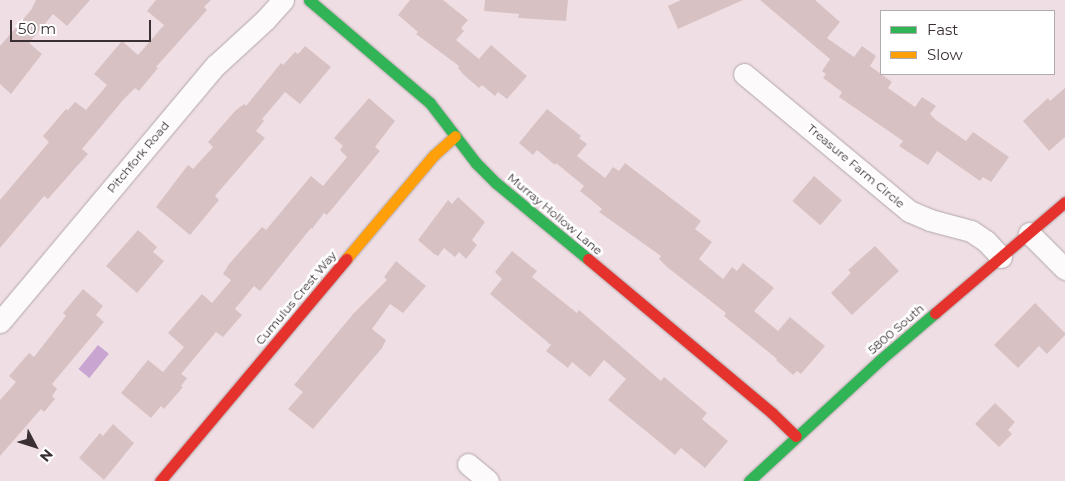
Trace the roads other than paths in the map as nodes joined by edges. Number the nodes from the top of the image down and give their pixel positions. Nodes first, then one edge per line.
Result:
1 (283, 0) edge
2 (309, 0) edge
3 (744, 74) dead end
4 (455, 136) junction
5 (1065, 202) edge
6 (1029, 233) junction
7 (1000, 257) junction
8 (1065, 269) edge
9 (0, 322) edge
10 (796, 436) junction
11 (468, 464) dead end
12 (160, 481) edge
13 (488, 481) edge
14 (749, 481) edge

1 - 9 street, Pitchfork Road
2 - 4 street, Murray Hollow Lane
3 - 7 street, Treasure Farm Circle
4 - 10 street, Murray Hollow Lane
4 - 12 street, Cumulus Crest Way
5 - 6 street, 5800 South
6 - 7 street, 5800 South
6 - 8 street
7 - 10 street, 5800 South
10 - 14 street, 5800 South
11 - 13 street

